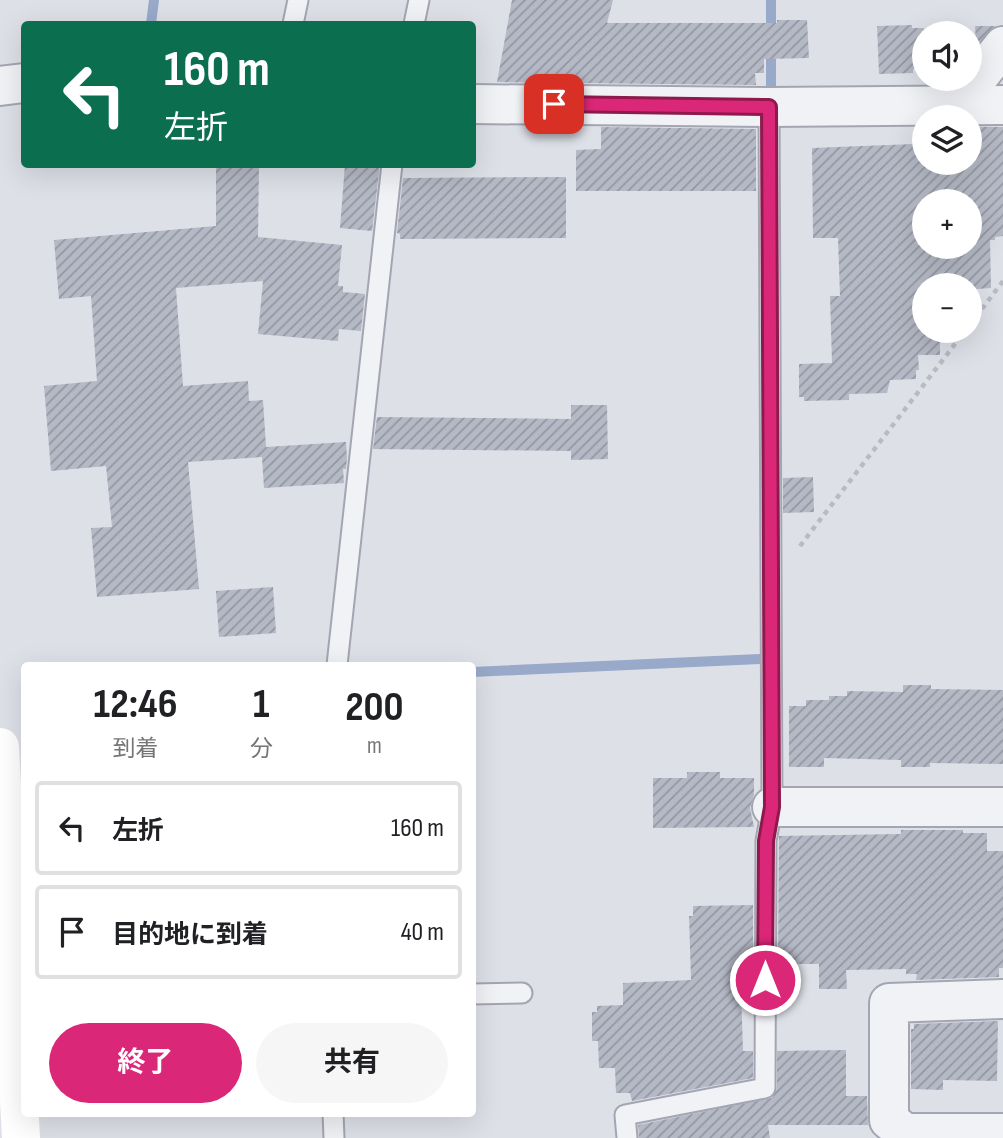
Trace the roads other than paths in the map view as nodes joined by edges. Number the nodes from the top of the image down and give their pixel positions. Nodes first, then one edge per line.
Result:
1 (298, 0) edge
2 (419, 0) edge
3 (294, 21) edge
4 (415, 21) edge
5 (1003, 46) edge
6 (21, 83) edge
7 (0, 86) edge
8 (476, 104) edge
9 (956, 105) edge
10 (982, 105) edge
11 (1003, 105) edge
12 (912, 106) edge
13 (769, 107) junction
14 (392, 168) edge
15 (337, 662) edge
16 (0, 747) edge
17 (772, 807) junction
18 (1003, 807) edge
19 (522, 993) dead end
20 (476, 994) edge
21 (1003, 999) edge
22 (333, 1117) edge
23 (1003, 1133) edge
24 (21, 1138) edge
25 (334, 1138) edge
26 (627, 1138) edge

1 - 3 lane
2 - 4 lane
5 - 9 street
6 - 7 street
8 - 13 street
10 - 11 street
12 - 13 street
13 - 17 lane
14 - 15 lane
16 - 24 street
17 - 18 street
17 - 26 lane
19 - 20 lane
21 - 23 street
22 - 25 lane

